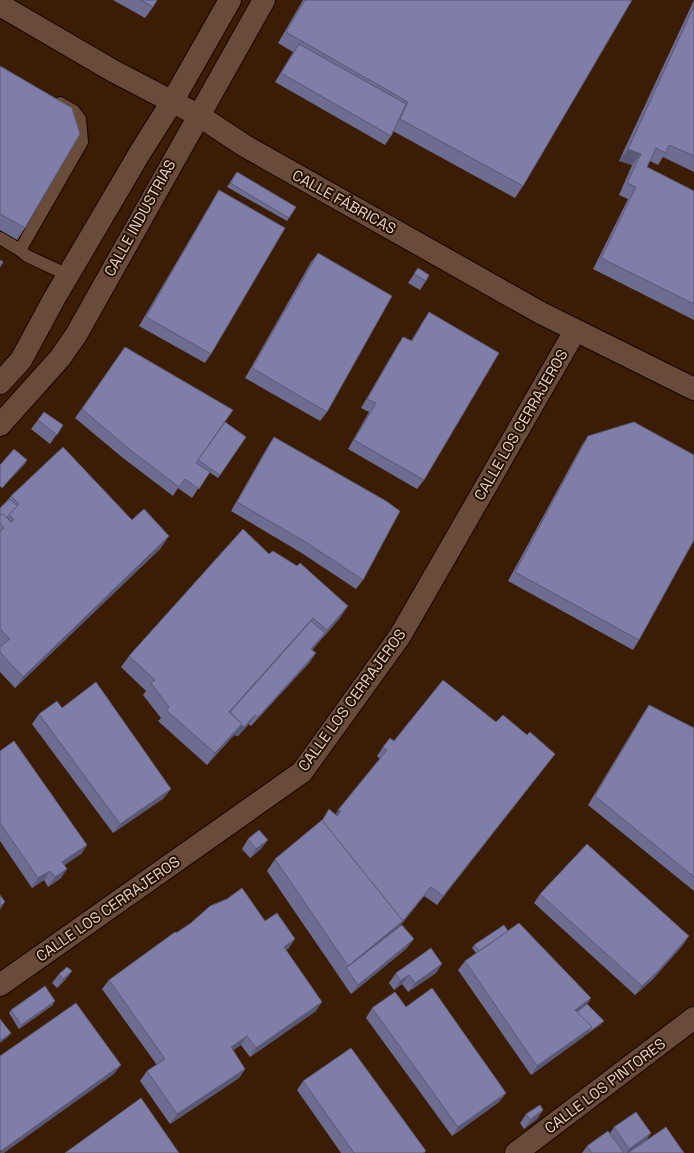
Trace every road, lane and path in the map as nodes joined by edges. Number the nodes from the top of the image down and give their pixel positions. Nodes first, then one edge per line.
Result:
1 (230, 0) edge
2 (264, 0) edge
3 (0, 4) edge
4 (47, 95) edge
5 (172, 102) junction
6 (198, 115) junction
7 (0, 238) edge
8 (20, 250) junction
9 (68, 275) junction
10 (575, 331) junction
11 (0, 383) edge
12 (694, 389) edge
13 (0, 425) edge
14 (0, 985) edge
15 (694, 1018) edge
16 (516, 1153) edge

1 - 5 street, CALLE INDUSTRIAS
2 - 6 street, CALLE INDUSTRIAS
3 - 5 street, CALLE FÁBRICAS
4 - 8 lane
5 - 6 street, CALLE FÁBRICAS
5 - 9 street, CALLE INDUSTRIAS
6 - 10 street, CALLE FÁBRICAS
6 - 13 street, CALLE INDUSTRIAS
7 - 8 lane
8 - 9 lane
9 - 11 street, CALLE INDUSTRIAS
10 - 12 street, CALLE FÁBRICAS
10 - 14 street, CALLE LOS CERRAJEROS
15 - 16 street, CALLE LOS PINTORES

